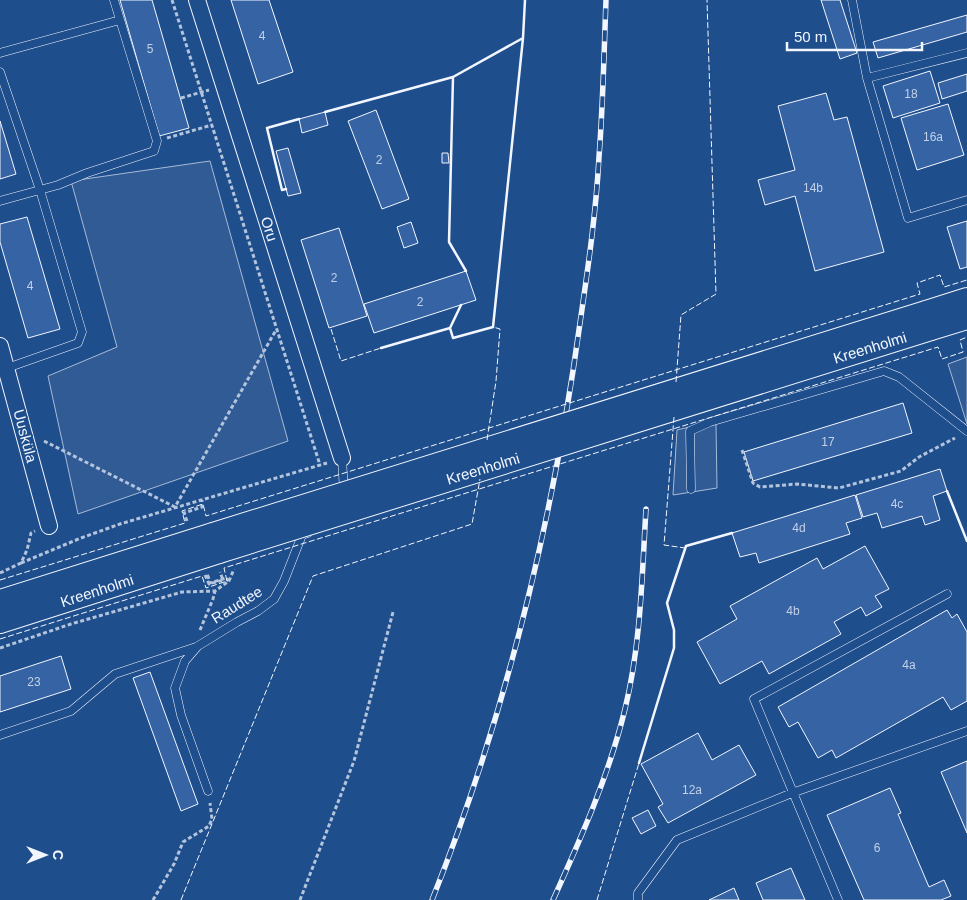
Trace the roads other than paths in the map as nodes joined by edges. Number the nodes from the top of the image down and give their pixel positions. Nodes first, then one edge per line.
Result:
1 (114, 0) edge
2 (197, 0) edge
3 (852, 0) edge
4 (120, 20) junction
5 (0, 53) edge
6 (967, 53) edge
7 (0, 72) edge
8 (867, 78) junction
9 (40, 190) junction
10 (967, 200) edge
11 (0, 201) edge
12 (967, 300) edge
13 (967, 318) edge
14 (929, 321) junction
15 (0, 346) edge
16 (7, 368) junction
17 (967, 431) edge
18 (342, 458) joint
19 (691, 489) dead end
20 (49, 526) road end
21 (218, 553) junction
22 (946, 594) dead end
23 (0, 601) edge
24 (0, 622) edge
25 (195, 647) junction
26 (967, 731) edge
27 (0, 735) edge
28 (208, 791) road end
29 (792, 793) junction
30 (638, 900) edge
31 (838, 900) edge

1 - 4 lane
2 - 18 street, Oru
3 - 8 lane
4 - 5 lane
4 - 9 lane
6 - 8 lane
7 - 9 lane
8 - 10 lane
9 - 11 lane
9 - 16 lane
12 - 14 main road, Kreenholmi
13 - 14 main road, Kreenholmi
14 - 21 main road, Kreenholmi, bridge
15 - 16 street, Uusküla
16 - 20 street, Uusküla
17 - 19 lane
18 - 25 lane, Raudtee
21 - 23 main road, Kreenholmi
21 - 24 main road, Kreenholmi
22 - 29 lane
25 - 27 lane
25 - 28 lane, Raudtee
26 - 29 lane
29 - 30 lane
29 - 31 lane

